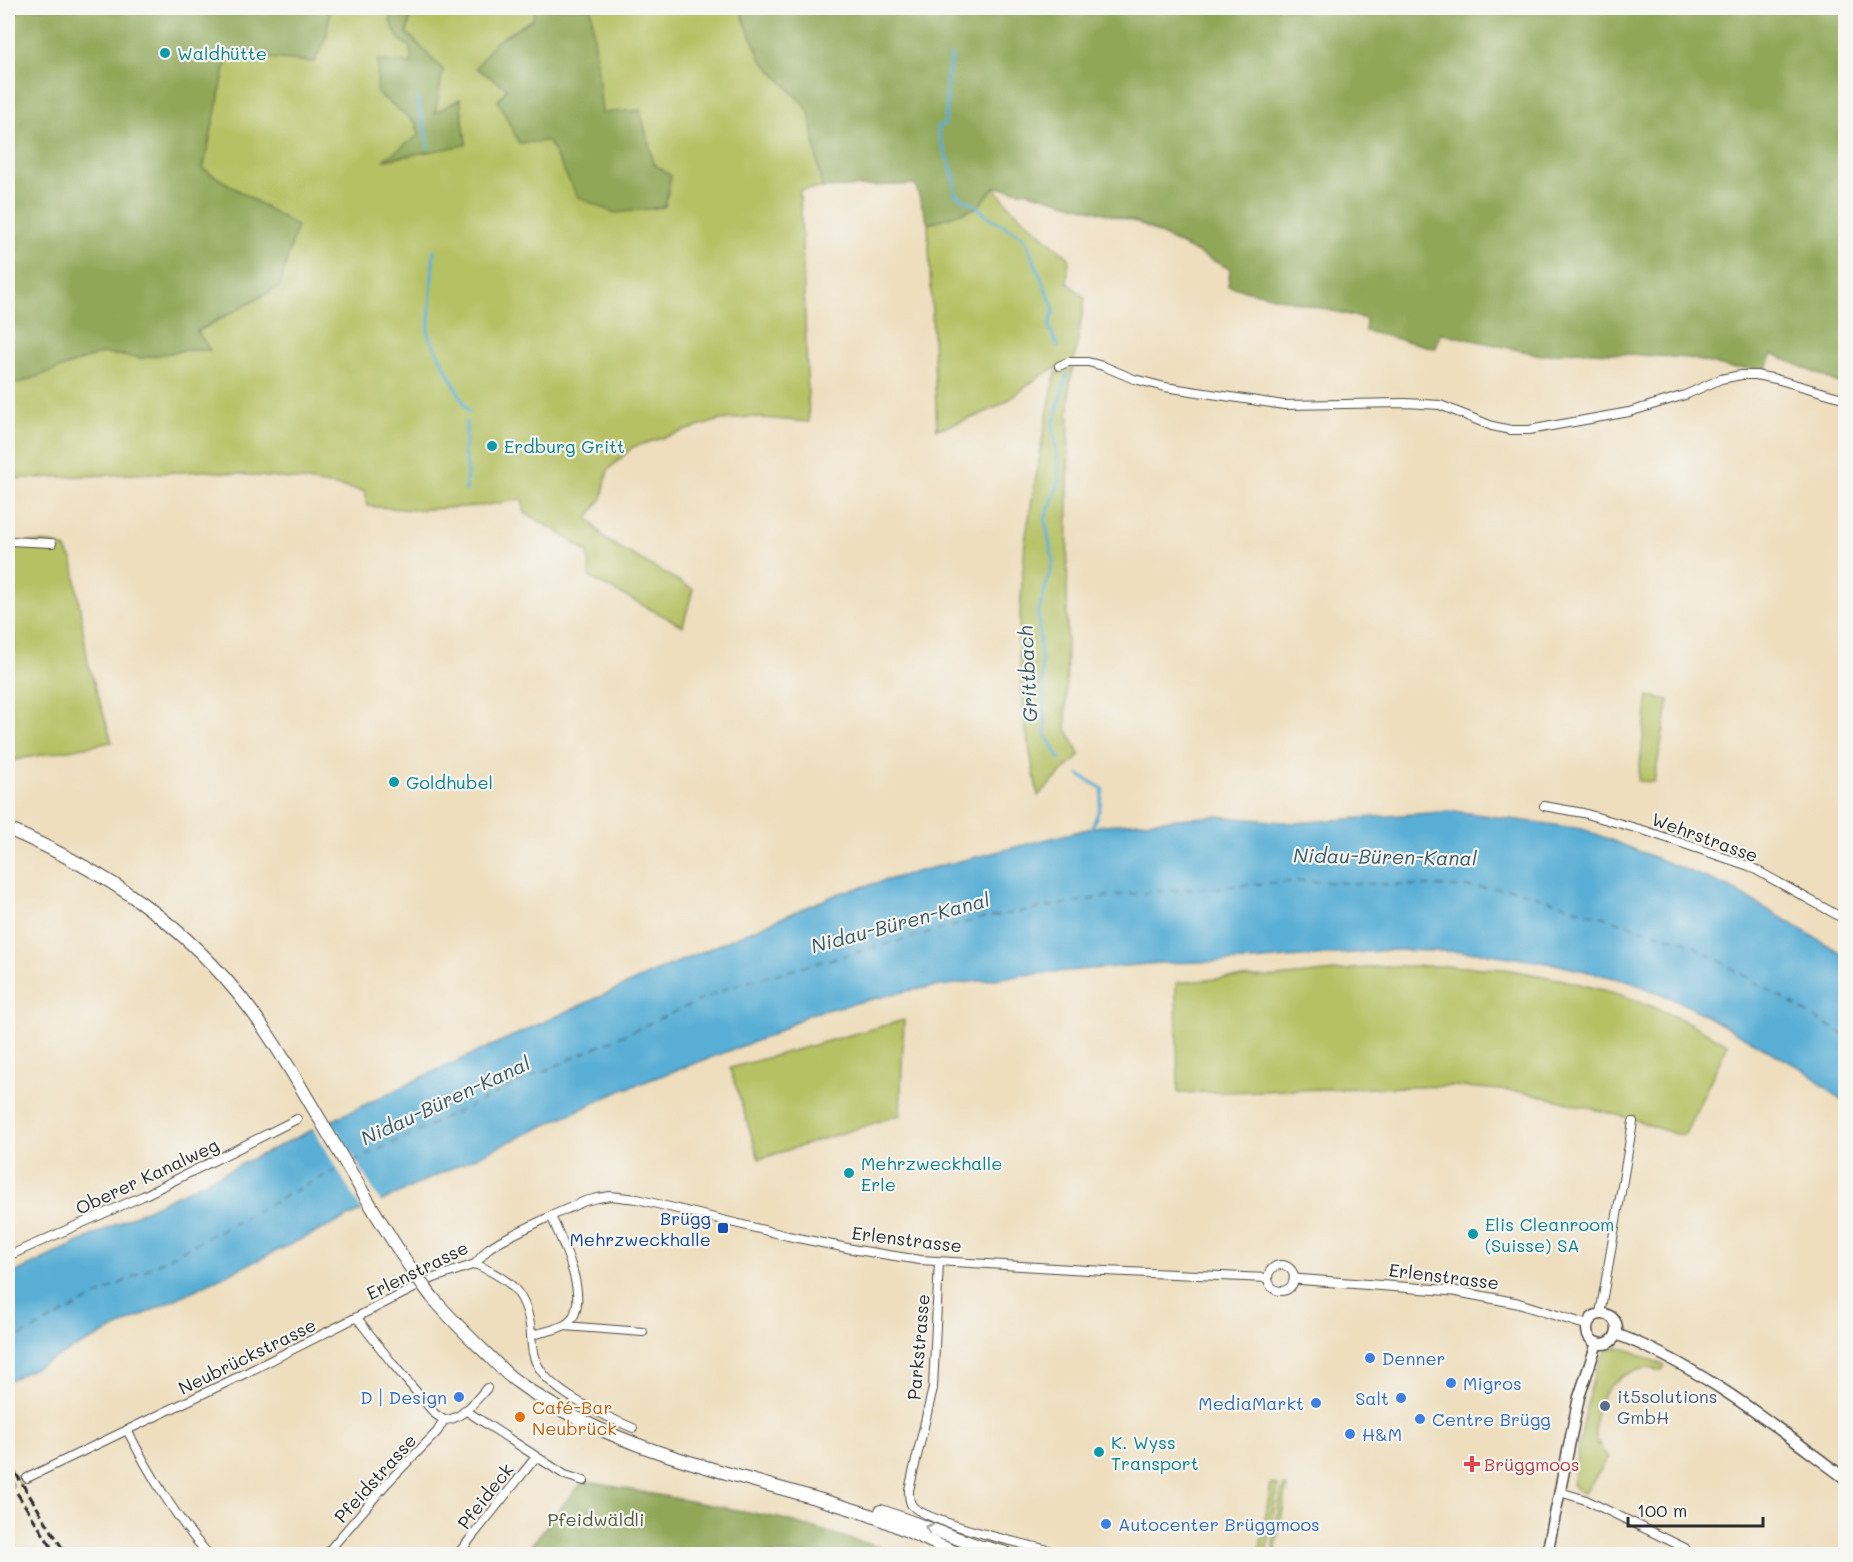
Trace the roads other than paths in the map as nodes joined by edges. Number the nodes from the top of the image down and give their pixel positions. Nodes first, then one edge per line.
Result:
1 (1059, 366) dead end
2 (1845, 399) edge
3 (8, 541) edge
4 (52, 543) dead end
5 (1544, 806) dead end
6 (8, 829) edge
7 (1845, 920) edge
8 (297, 1119) dead end
9 (1633, 1122) dead end
10 (551, 1216) junction
11 (8, 1256) edge
12 (939, 1262) junction
13 (475, 1264) junction
14 (1267, 1278) junction
15 (1294, 1279) junction
16 (1600, 1314) junction
17 (357, 1318) junction
18 (1587, 1325) junction
19 (564, 1326) junction
20 (644, 1332) dead end
21 (1616, 1334) junction
22 (531, 1335) junction
23 (1597, 1343) junction
24 (485, 1352) junction
25 (487, 1388) dead end
26 (465, 1410) junction
27 (444, 1420) junction
28 (633, 1428) dead end
29 (127, 1430) junction
30 (536, 1457) junction
31 (27, 1478) tunnel mouth
32 (1845, 1479) edge
33 (584, 1481) dead end
34 (1560, 1492) junction
35 (984, 1548) joint
36 (1685, 1548) dead end
37 (208, 1554) edge
38 (326, 1554) edge
39 (458, 1554) edge
40 (960, 1554) edge
41 (1006, 1554) edge
42 (1065, 1554) edge
43 (1547, 1554) edge

1 - 2 street
3 - 4 street
5 - 7 street, Wehrstrasse
6 - 24 highway, bridge
8 - 11 street, Oberer Kanalweg
9 - 16 street
10 - 12 street, Erlenstrasse
10 - 13 street, Erlenstrasse
10 - 19 street
12 - 14 street, Erlenstrasse
12 - 42 street, Parkstrasse
13 - 17 street, Erlenstrasse
13 - 22 street
14 - 15 street
14 - 15 street
15 - 18 street, Erlenstrasse
16 - 18 main road
16 - 21 main road
17 - 27 street
17 - 29 street, Neubrückstrasse
18 - 23 main road
19 - 20 street
19 - 22 street
21 - 23 main road
21 - 32 main road
22 - 28 street
23 - 34 main road
35 -> 24 highway
24 - 40 highway
25 - 26 street
26 - 27 street
26 - 30 street
27 - 38 street, Pfeidstrasse
29 - 31 street, Neubrückstrasse
29 - 37 street
30 - 33 street
30 - 39 street, Pfeideck
34 - 36 street
34 - 43 main road
35 - 41 highway

